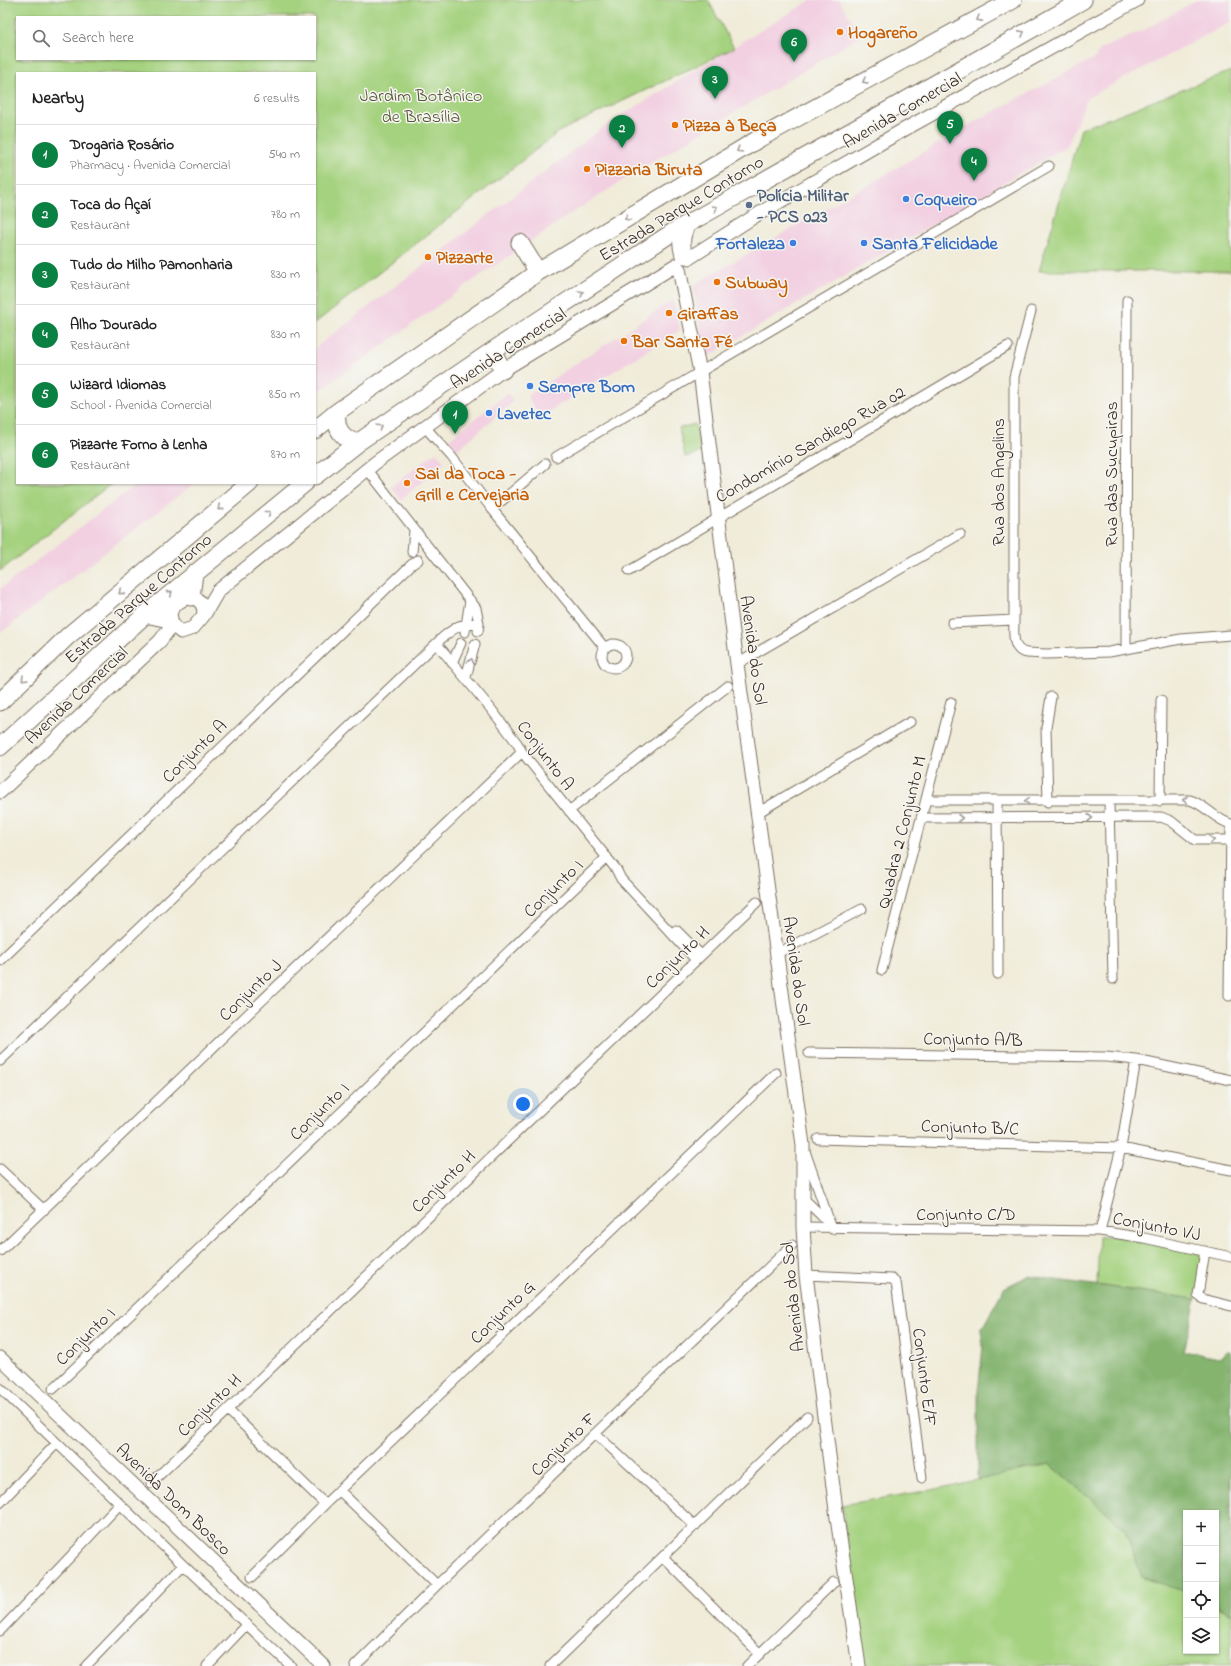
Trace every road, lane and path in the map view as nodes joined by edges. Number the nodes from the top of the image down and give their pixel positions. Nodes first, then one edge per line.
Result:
1 (1013, 0) edge
2 (1083, 0) edge
3 (1137, 0) edge
4 (1049, 166) dead end
5 (688, 223) junction
6 (661, 240) junction
7 (520, 243) dead end
8 (682, 262) junction
9 (538, 272) junction
10 (1127, 300) dead end
11 (1031, 311) dead end
12 (1008, 346) dead end
13 (492, 351) junction
14 (503, 370) junction
15 (700, 372) junction
16 (337, 412) junction
17 (426, 426) junction
18 (316, 429) edge
19 (357, 443) junction
20 (556, 457) dead end
21 (545, 464) dead end
22 (367, 469) junction
23 (316, 475) edge
24 (249, 484) edge
25 (303, 484) edge
26 (289, 490) edge
27 (492, 509) junction
28 (718, 517) junction
29 (414, 531) junction
30 (960, 534) dead end
31 (418, 556) junction
32 (629, 571) dead end
33 (194, 573) junction
34 (470, 600) junction
35 (199, 603) junction
36 (146, 614) junction
37 (1014, 620) junction
38 (467, 623) junction
39 (952, 623) dead end
40 (174, 625) junction
41 (465, 632) dead end
42 (1231, 635) edge
43 (461, 643) dead end
44 (436, 644) junction
45 (475, 644) dead end
46 (1126, 647) junction
47 (605, 648) dead end
48 (452, 663) junction
49 (737, 664) junction
50 (466, 677) junction
51 (728, 686) dead end
52 (1051, 697) dead end
53 (1161, 700) dead end
54 (0, 702) edge
55 (951, 702) dead end
56 (910, 722) dead end
57 (0, 747) edge
58 (522, 752) junction
59 (0, 792) edge
60 (926, 800) junction
61 (997, 800) junction
62 (1109, 800) junction
63 (1160, 801) junction
64 (1048, 802) junction
65 (569, 811) junction
66 (759, 812) junction
67 (921, 818) junction
68 (997, 818) junction
69 (1109, 818) junction
70 (1231, 824) edge
71 (1231, 840) edge
72 (607, 857) junction
73 (757, 902) dead end
74 (862, 909) dead end
75 (776, 954) junction
76 (699, 958) junction
77 (0, 961) edge
78 (882, 970) dead end
79 (998, 974) dead end
80 (1113, 979) dead end
81 (1229, 996) dead end
82 (809, 1053) dead end
83 (1136, 1060) junction
84 (0, 1061) edge
85 (776, 1073) dead end
86 (1231, 1080) edge
87 (818, 1139) dead end
88 (803, 1145) junction
89 (1121, 1148) junction
90 (0, 1169) edge
91 (1231, 1170) edge
92 (819, 1193) junction
93 (803, 1194) junction
94 (44, 1210) junction
95 (830, 1226) junction
96 (803, 1227) junction
97 (1100, 1231) junction
98 (792, 1246) dead end
99 (0, 1251) edge
100 (1205, 1251) junction
101 (1231, 1257) edge
102 (806, 1275) junction
103 (1231, 1306) edge
104 (0, 1358) edge
105 (0, 1388) edge
106 (53, 1389) dead end
107 (228, 1410) junction
108 (807, 1417) dead end
109 (596, 1434) junction
110 (56, 1444) junction
111 (922, 1478) dead end
112 (151, 1483) dead end
113 (339, 1490) junction
114 (0, 1503) edge
115 (120, 1504) junction
116 (325, 1504) junction
117 (695, 1526) junction
118 (663, 1557) junction
119 (183, 1565) junction
120 (252, 1577) dead end
121 (834, 1582) dead end
122 (438, 1585) junction
123 (248, 1624) junction
124 (0, 1631) edge
125 (760, 1654) junction
126 (86, 1666) edge
127 (207, 1666) edge
128 (291, 1666) edge
129 (324, 1666) edge
130 (356, 1666) edge
131 (550, 1666) edge
132 (747, 1666) edge
133 (859, 1666) edge

1 -> 9 highway, Estrada Parque Contorno
5 -> 2 highway, Estrada Parque Contorno
3 - 8 street, Avenida Comercial
4 - 15 street
5 - 6 highway, Estrada Parque Contorno
5 - 8 highway
6 - 8 highway
13 -> 6 highway, Estrada Parque Contorno
7 - 9 highway
8 - 14 street, Avenida Comercial
8 - 15 street, Avenida do Sol
9 - 16 highway, Estrada Parque Contorno
10 - 46 street, Rua das Sucupiras
11 - 37 street, Rua dos Angelins
12 - 28 street, Condomínio Sandiego Rua 02
13 - 14 highway
19 -> 13 highway, Estrada Parque Contorno
14 - 17 street, Avenida Comercial
15 - 20 street
15 - 28 street, Avenida do Sol
16 - 18 highway, Estrada Parque Contorno
16 - 19 highway
17 - 22 street, Avenida Comercial
17 - 27 street
19 - 23 highway, Estrada Parque Contorno
21 - 27 street
22 - 29 street
22 - 35 street, Avenida Comercial
24 -> 54 highway, Estrada Parque Contorno
25 - 26 highway, Estrada Parque Contorno
33 -> 26 highway, Estrada Parque Contorno
27 - 47 street
28 - 32 street, Condomínio Sandiego Rua 02
28 - 49 street, Avenida do Sol
29 - 31 street
29 - 31 street
30 - 49 street
31 - 34 street
31 - 77 street, Conjunto A
33 - 35 highway
36 -> 33 highway, Estrada Parque Contorno
34 - 38 street
34 - 38 street
35 - 40 street, Avenida Comercial
35 - 40 street
36 - 40 highway
36 - 57 highway, Estrada Parque Contorno
37 - 39 street
37 - 46 street, Rua dos Angelins
38 - 41 street
38 - 44 street
40 - 59 street, Avenida Comercial
42 - 46 street
43 - 48 street
44 - 48 street, Conjunto A
44 - 84 street
50 -> 45 street
48 - 50 street, Conjunto A
49 - 66 street, Avenida do Sol
50 - 58 street, Conjunto A
51 - 65 street, Conjunto A
52 - 64 street
53 - 63 street
55 - 60 street, Quadra 2 Conjunto M
56 - 66 street
58 - 65 street, Conjunto A
58 - 94 street, Conjunto J
60 - 61 street
60 - 67 street, Quadra 2 Conjunto M
64 -> 61 street
61 - 68 street
62 - 63 street
62 - 64 street
62 - 69 street
70 -> 63 street
65 - 72 street, Conjunto A
66 - 75 street, Avenida do Sol
67 -> 68 street
67 - 78 street, Quadra 2 Conjunto M
68 -> 69 street
68 - 79 street
69 -> 71 street
69 - 80 street
70 - 71 street
71 - 81 street
72 - 76 street, Conjunto A
72 - 106 street, Conjunto I
73 - 76 street, Conjunto H
74 - 75 street
75 - 88 street, Avenida do Sol
76 - 107 street, Conjunto H
82 - 83 street, Conjunto A/B
83 - 86 street, Conjunto A/B
83 - 89 street
85 - 113 street, Conjunto G
87 - 89 street, Conjunto B/C
88 - 92 street
88 - 93 street, Avenida do Sol
89 - 91 street, Conjunto B/C
89 - 97 street
90 - 94 street
92 - 93 street
92 - 95 street
93 - 95 street
93 - 96 street, Avenida do Sol
94 - 99 street, Conjunto J
95 - 96 street, Conjunto C/D
95 - 97 street, Conjunto C/D
96 - 102 street, Avenida do Sol
97 - 100 street, Conjunto I/J
98 - 109 street, Conjunto F
100 - 101 street, Conjunto I/J
100 - 103 street
102 - 111 street, Conjunto E/F
102 - 133 street, Avenida do Sol
104 - 129 street, Avenida Dom Bosco
105 - 110 street
107 - 112 street, Conjunto H
107 - 116 street
108 - 117 street
109 - 117 street
109 - 122 street, Conjunto F
110 - 114 street
110 - 115 street
113 - 116 street, Conjunto G
113 - 122 street
115 - 119 street
115 - 124 street
116 - 120 street, Conjunto G
117 - 118 street
118 - 125 street
118 - 131 street
119 - 123 street
119 - 126 street
121 - 125 street
122 - 130 street, Conjunto F
123 - 127 street
123 - 128 street
125 - 132 street

